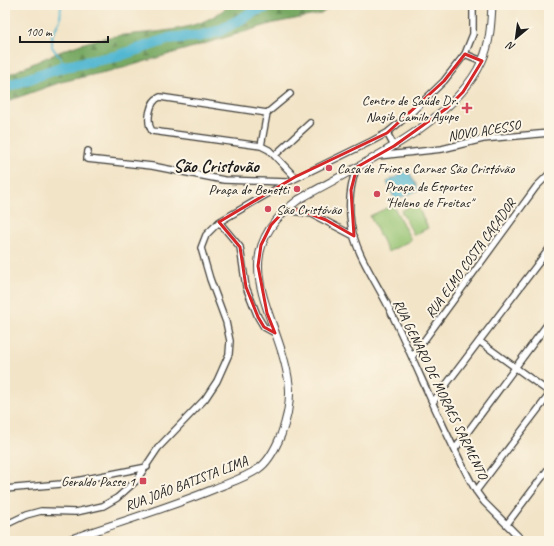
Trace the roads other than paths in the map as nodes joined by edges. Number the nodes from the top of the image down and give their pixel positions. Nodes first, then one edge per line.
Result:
1 (473, 5) edge
2 (492, 5) edge
3 (465, 54) junction
4 (482, 61) junction
5 (290, 94) dead end
6 (267, 113) junction
7 (310, 123) dead end
8 (387, 133) junction
9 (549, 133) edge
10 (261, 146) junction
11 (394, 146) junction
12 (88, 151) dead end
13 (275, 156) junction
14 (376, 157) junction
15 (357, 167) junction
16 (549, 174) edge
17 (295, 178) junction
18 (288, 182) junction
19 (286, 210) junction
20 (219, 222) junction
21 (354, 236) junction
22 (549, 249) edge
23 (549, 322) edge
24 (275, 333) junction
25 (479, 341) junction
26 (412, 357) junction
27 (515, 367) junction
28 (549, 394) edge
29 (433, 402) junction
30 (455, 449) junction
31 (147, 466) junction
32 (549, 468) edge
33 (5, 490) edge
34 (476, 491) junction
35 (507, 524) junction
36 (5, 525) edge
37 (65, 541) edge
38 (524, 541) edge

1 - 3 street
2 - 4 street, RUA JOÃO BATISTA LIMA
3 - 4 street
3 - 8 street
4 - 11 street, RUA JOÃO BATISTA LIMA
5 - 6 street
6 - 10 street
6 - 10 street
7 - 13 street
8 - 11 street
8 - 17 street
9 - 14 street, NOVO ACESSO
10 - 13 street
11 - 14 street, RUA JOÃO BATISTA LIMA
12 - 18 street
13 - 17 street
14 - 15 street, RUA JOÃO BATISTA LIMA
15 - 19 street, RUA JOÃO BATISTA LIMA
15 - 21 street, RUA GENARO DE MORAES SARMENTO
16 - 26 street, RUA ELMO COSTA CAÇADOR
17 - 18 street
18 - 20 street
19 - 21 street
19 - 24 street, RUA JOÃO BATISTA LIMA
20 - 24 street
20 - 31 street
21 - 26 street, RUA GENARO DE MORAES SARMENTO
22 - 25 street
23 - 27 street
24 - 37 street, RUA JOÃO BATISTA LIMA
25 - 27 street
25 - 29 street
26 - 29 street, RUA GENARO DE MORAES SARMENTO
27 - 28 street
27 - 30 street
28 - 34 street
29 - 30 street, RUA GENARO DE MORAES SARMENTO
30 - 34 street, RUA GENARO DE MORAES SARMENTO
31 - 33 street
31 - 36 street
32 - 35 street
34 - 35 street, RUA GENARO DE MORAES SARMENTO
35 - 38 street, RUA GENARO DE MORAES SARMENTO

